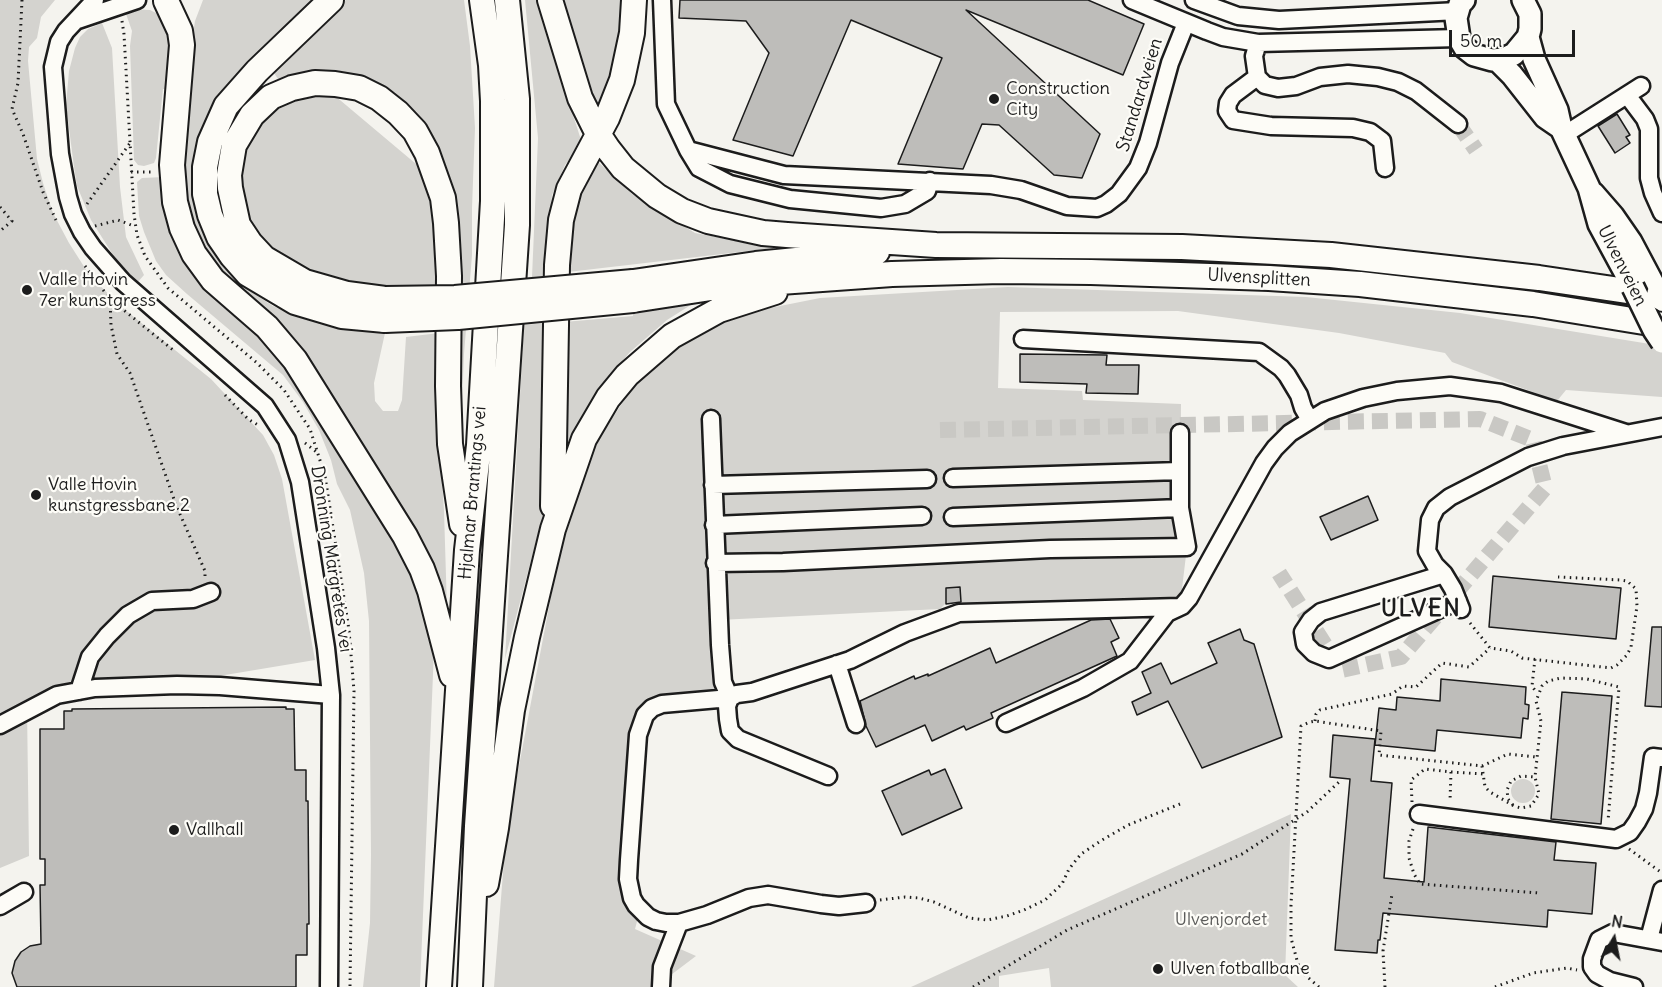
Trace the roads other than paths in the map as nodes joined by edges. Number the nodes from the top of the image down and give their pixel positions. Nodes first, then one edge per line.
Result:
1 (95, 0) edge
2 (137, 0) edge
3 (169, 0) edge
4 (331, 0) edge
5 (482, 0) edge
6 (507, 0) edge
7 (550, 0) edge
8 (634, 0) edge
9 (662, 0) edge
10 (1132, 0) edge
11 (1194, 0) edge
12 (1527, 1) edge
13 (1460, 4) edge
14 (77, 21) junction
15 (1186, 23) junction
16 (1528, 37) junction
17 (1459, 38) junction
18 (1257, 43) junction
19 (1497, 60) junction
20 (1257, 77) junction
21 (1458, 124) tunnel mouth
22 (1563, 132) junction
23 (598, 134) junction
24 (688, 150) junction
25 (1385, 168) dead end
26 (930, 181) junction
27 (1588, 188) junction
28 (1662, 213) edge
29 (936, 245) junction
30 (1654, 267) edge
31 (852, 278) junction
32 (1633, 287) junction
33 (633, 291) junction
34 (1661, 295) edge
35 (385, 309) junction
36 (1662, 325) edge
37 (1023, 339) dead end
38 (1662, 342) edge
39 (711, 419) dead end
40 (1310, 420) junction
41 (1662, 427) edge
42 (1626, 432) junction
43 (1180, 433) dead end
44 (1180, 471) junction
45 (953, 478) dead end
46 (927, 479) dead end
47 (713, 485) junction
48 (1180, 508) junction
49 (922, 516) dead end
50 (953, 517) dead end
51 (714, 525) junction
52 (553, 529) junction
53 (467, 550) junction
54 (716, 563) junction
55 (1444, 574) junction
56 (207, 594) road end
57 (1182, 606) junction
58 (837, 664) junction
59 (79, 691) junction
60 (331, 695) junction
61 (458, 695) junction
62 (730, 698) junction
63 (1006, 723) dead end
64 (856, 724) dead end
65 (0, 725) edge
66 (1662, 758) edge
67 (828, 776) dead end
68 (1419, 814) road end
69 (1662, 890) edge
70 (24, 892) dead end
71 (866, 903) road end
72 (0, 906) edge
73 (679, 923) junction
74 (1656, 941) edge
75 (472, 963) junction
76 (329, 987) edge
77 (439, 987) edge
78 (470, 987) edge
79 (661, 987) edge
80 (1634, 987) edge

1 - 14 street, Dronning Margretes vei
2 - 14 street
3 - 61 highway
4 - 35 highway
5 - 53 highway, Hjalmar Brantings vei
6 - 75 highway, Hjalmar Brantings vei
7 - 23 highway
8 - 23 highway
9 - 24 street
10 - 15 street, Standardveien
11 - 13 street
12 - 16 main road, Ulvenveien
13 - 17 main road
14 - 60 street, Dronning Margretes vei
15 - 18 street, Standardveien
15 - 26 street, Standardveien
16 - 19 main road
16 - 22 main road, Ulvenveien
17 - 18 street, Standardveien
17 - 19 main road
18 - 20 street
19 - 22 main road, Ulvenveien
20 - 21 street
20 - 25 street
22 - 27 main road, Ulvenveien
22 - 28 street
23 - 29 highway
23 - 52 highway
24 - 26 street, Standardveien
24 - 26 street
27 - 30 main road, Ulvenveien
27 - 32 main road, Ulvenveien
29 - 33 highway
29 - 34 highway, Ulvensplitten
30 - 32 main road
30 - 34 main road, Ulvenveien
31 - 33 highway
31 - 36 highway, Ulvensplitten
31 - 52 highway
32 - 34 main road
32 - 38 main road, Ulvenveien, bridge
33 - 35 highway, bridge
35 - 53 highway
37 - 40 street
39 - 47 street
40 - 42 street
40 - 57 street
41 - 42 street
42 - 55 street
43 - 44 street
44 - 45 street
44 - 48 street
46 - 47 street
47 - 51 street
48 - 50 street
48 - 54 street
49 - 51 street
51 - 54 street
52 - 75 highway
53 - 61 highway, Hjalmar Brantings vei
54 - 62 street
55 - 55 street
56 - 59 street
57 - 58 street
57 - 63 street
58 - 62 street
58 - 64 street
59 - 60 street
59 - 65 street
60 - 76 street, Dronning Margretes vei
61 - 77 highway, Hjalmar Brantings vei
62 - 67 street
62 - 73 street
66 - 68 street
69 - 74 street
70 - 72 street
71 - 73 street
73 - 79 street
74 - 80 street
75 - 78 highway, Hjalmar Brantings vei

